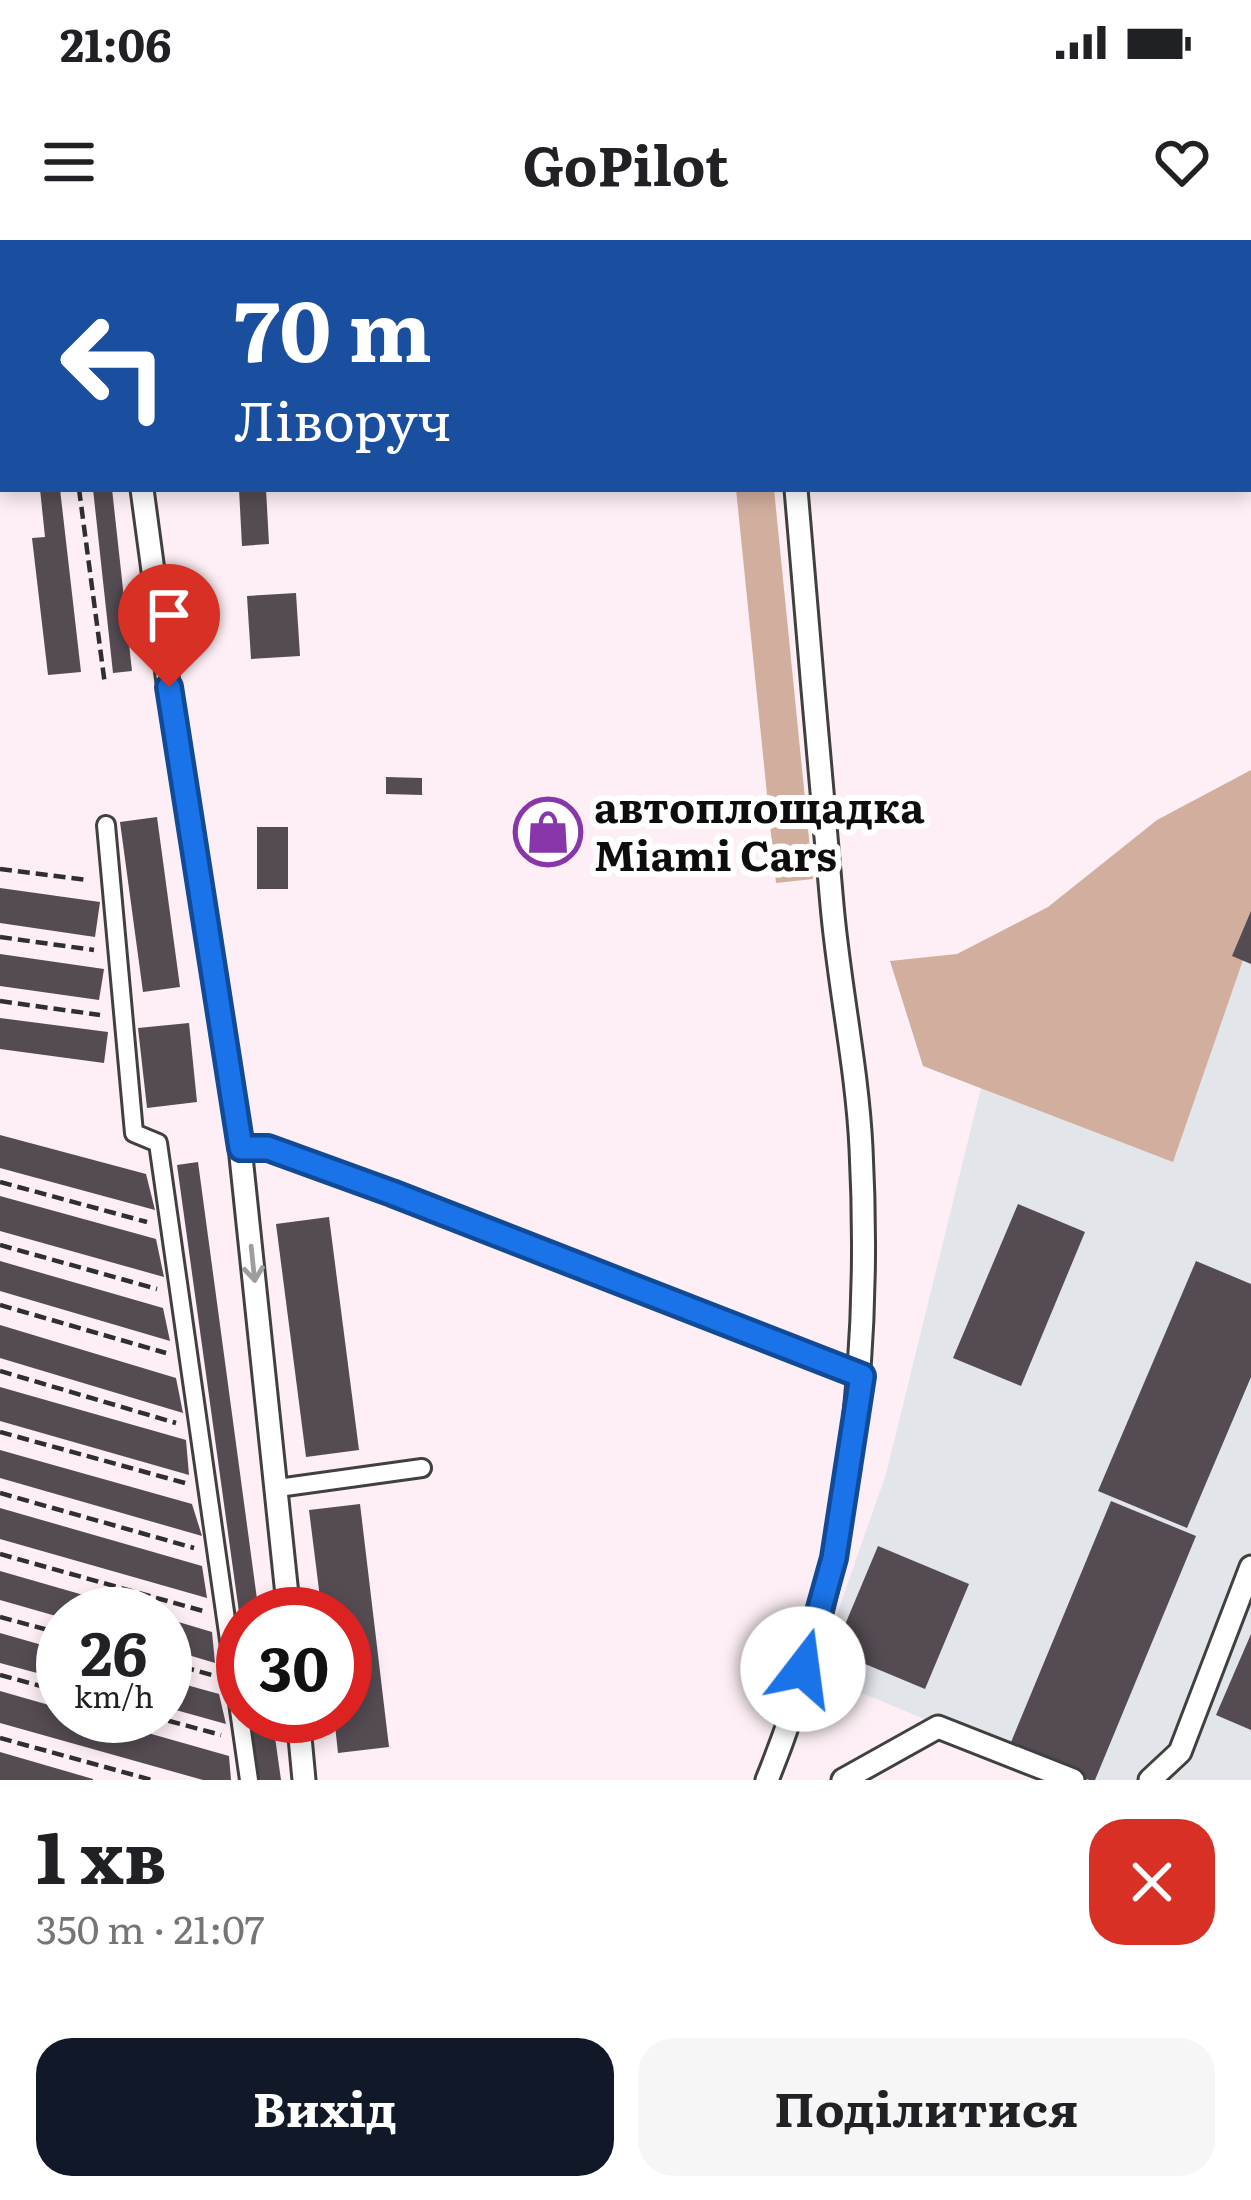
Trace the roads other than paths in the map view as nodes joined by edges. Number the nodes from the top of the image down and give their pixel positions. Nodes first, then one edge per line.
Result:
1 (142, 492) edge
2 (796, 492) edge
3 (106, 825) dead end
4 (241, 1148) junction
5 (862, 1376) junction
6 (422, 1468) dead end
7 (278, 1489) junction
8 (1251, 1567) edge
9 (287, 1587) edge
10 (301, 1743) edge
11 (249, 1780) edge
12 (304, 1780) edge
13 (766, 1780) edge
14 (843, 1780) edge
15 (1073, 1780) edge
16 (1150, 1780) edge

1 - 4 street
2 - 5 street
3 - 11 street
4 - 5 street
4 -> 7 street
5 - 13 street
6 - 7 street
7 - 9 street
8 - 16 street
10 - 12 street
14 - 15 street

